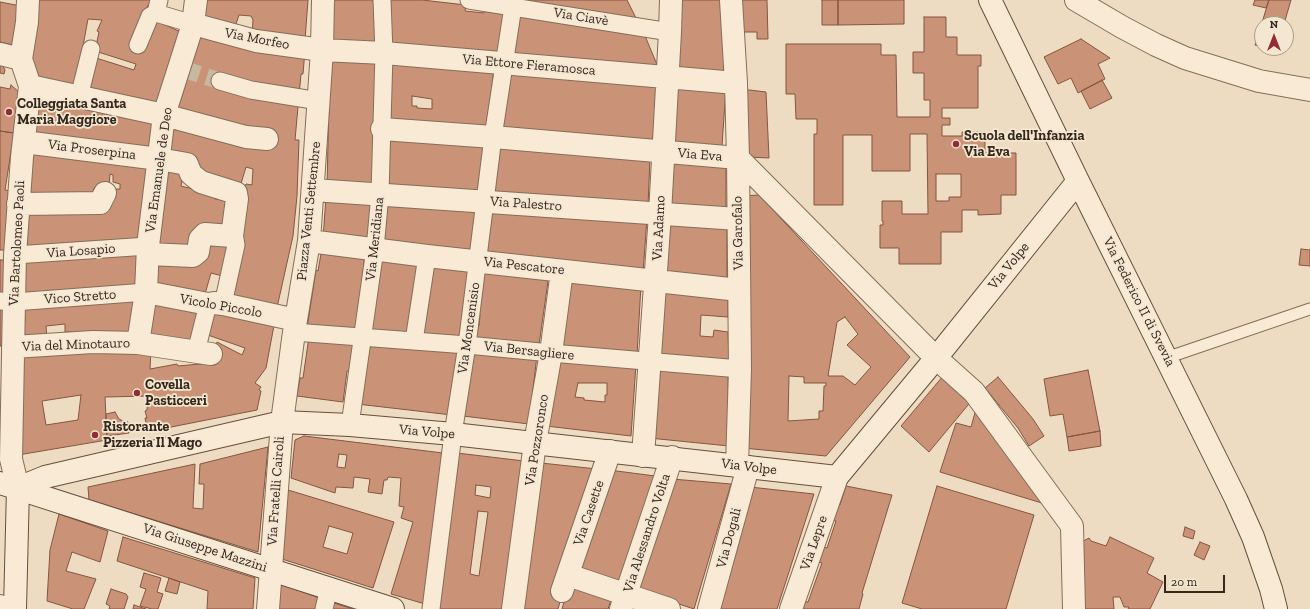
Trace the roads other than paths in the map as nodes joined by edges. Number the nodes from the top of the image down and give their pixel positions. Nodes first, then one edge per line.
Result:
1 (196, 0) edge
2 (324, 0) edge
3 (382, 0) edge
4 (468, 0) edge
5 (671, 0) edge
6 (731, 0) edge
7 (990, 0) edge
8 (1076, 0) edge
9 (24, 1) edge
10 (513, 3) edge
11 (157, 6) edge
12 (193, 24) junction
13 (670, 32) junction
14 (138, 45) dead end
15 (91, 49) dead end
16 (322, 50) junction
17 (384, 53) junction
18 (0, 54) edge
19 (21, 59) junction
20 (504, 63) junction
21 (668, 77) junction
22 (220, 81) tunnel mouth
23 (736, 83) junction
24 (30, 86) junction
25 (1310, 90) edge
26 (79, 97) junction
27 (319, 101) junction
28 (164, 115) junction
29 (382, 129) junction
30 (493, 137) junction
31 (267, 139) dead end
32 (24, 142) junction
33 (663, 152) junction
34 (738, 158) junction
35 (159, 159) junction
36 (1078, 181) junction
37 (313, 190) junction
38 (105, 193) dead end
39 (380, 194) junction
40 (485, 201) junction
41 (18, 204) junction
42 (660, 214) junction
43 (738, 219) junction
44 (232, 236) junction
45 (309, 241) junction
46 (375, 249) junction
47 (148, 250) junction
48 (7, 255) edge
49 (427, 256) junction
50 (477, 261) junction
51 (562, 271) junction
52 (656, 281) junction
53 (739, 290) junction
54 (146, 292) junction
55 (7, 301) edge
56 (216, 304) junction
57 (1310, 310) edge
58 (295, 326) junction
59 (362, 337) junction
60 (414, 341) junction
61 (138, 343) junction
62 (467, 345) junction
63 (13, 347) junction
64 (204, 353) joint
65 (551, 353) junction
66 (936, 358) junction
67 (1166, 358) junction
68 (650, 362) junction
69 (740, 369) junction
70 (282, 422) junction
71 (350, 425) junction
72 (453, 434) junction
73 (535, 443) junction
74 (610, 451) junction
75 (643, 456) junction
76 (672, 457) junction
77 (743, 466) junction
78 (836, 477) junction
79 (9, 486) edge
80 (270, 569) junction
81 (329, 588) junction
82 (624, 602) edge
83 (0, 606) edge
84 (382, 608) edge
85 (10, 609) edge
86 (15, 609) edge
87 (268, 609) edge
88 (324, 609) edge
89 (431, 609) edge
90 (513, 609) edge
91 (670, 609) edge
92 (709, 609) edge
93 (791, 609) edge
94 (1074, 609) edge
95 (1276, 609) edge

1 - 12 street, Via Emanuele de Deo
2 - 16 street, Piazza Venti Settembre
3 - 17 street
4 - 10 street, Via Ciavè
5 - 13 street, Via Adamo
6 - 23 street, Via Garofalo
7 - 36 street, Via Federico II di Svevia
8 - 25 street
9 - 19 street, Via Bartolomeo Paoli
10 - 13 street, Via Ciavè
10 - 20 street, Via Moncenisio
11 - 12 street
11 - 14 street
12 - 16 street, Via Morfeo
12 - 28 street, Via Emanuele de Deo
13 - 21 street, Via Adamo
15 - 26 street
16 - 17 street, Via Ettore Fieramosca
16 - 27 street, Piazza Venti Settembre
17 - 20 street, Via Ettore Fieramosca
17 - 29 street, Via Meridiana
18 - 19 street
19 - 24 street, Via Bartolomeo Paoli
20 - 21 street, Via Ettore Fieramosca
20 - 30 street, Via Moncenisio
21 - 23 street, Via Ettore Fieramosca
21 - 33 street, Via Adamo
22 - 27 street
23 - 34 street, Via Garofalo
24 - 26 street
24 - 32 street, Via Bartolomeo Paoli
26 - 28 street
27 - 37 street, Piazza Venti Settembre
28 - 31 street
28 - 35 street, Via Emanuele de Deo
29 - 30 street, Via Eva
29 - 39 street, Via Meridiana
30 - 33 street, Via Eva
30 - 40 street, Via Moncenisio
32 - 35 street, Via Proserpina
32 - 41 street, Via Bartolomeo Paoli
33 - 34 street, Via Eva
33 - 42 street, Via Adamo
34 - 43 street, Via Garofalo
34 - 66 street, Via Eva
35 - 44 street, Via Proserpina
35 - 47 street, Via Emanuele de Deo
36 - 66 street, Via Volpe
36 - 67 street, Via Federico II di Svevia
37 - 39 street, Via Palestro
37 - 45 street, Piazza Venti Settembre
38 - 41 street
39 - 40 street, Via Palestro
39 - 46 street, Via Meridiana
40 - 42 street, Via Palestro
40 - 50 street, Via Moncenisio
41 - 48 street, Via Bartolomeo Paoli
42 - 43 street, Via Palestro
42 - 52 street, Via Adamo
43 - 53 street, Via Garofalo
44 - 47 street
44 - 56 street
45 - 46 street, Via Pescatore
45 - 58 street, Piazza Venti Settembre
46 - 49 street, Via Pescatore
46 - 59 street, Via Meridiana
47 - 48 street, Via Losapio
47 - 54 street, Via Emanuele de Deo
48 - 55 street, Via Bartolomeo Paoli
49 - 50 street, Via Pescatore
49 - 60 street
50 - 51 street, Via Pescatore
50 - 62 street, Via Moncenisio
51 - 52 street, Via Pescatore
51 - 65 street, Via Pozzoronco
52 - 53 street, Via Pescatore
52 - 68 street, Via Adamo
53 - 69 street, Via Garofalo
54 - 55 street, Vico Stretto
54 - 56 street, Vicolo Piccolo
54 - 61 street, Via Emanuele de Deo
55 - 63 street, Via Bartolomeo Paoli
56 - 58 street, Vicolo Piccolo
56 - 64 street
57 - 67 lane
58 - 59 street, Via Bersagliere
58 - 70 street, Piazza Venti Settembre
59 - 60 street, Via Bersagliere
59 - 71 street, Via Meridiana
60 - 62 street, Via Bersagliere
61 - 63 street, Via del Minotauro
61 - 64 street, Via del Minotauro
62 - 65 street, Via Bersagliere
62 - 72 street, Via Moncenisio
63 - 79 street, Via Bartolomeo Paoli
65 - 68 street, Via Bersagliere
65 - 73 street, Via Pozzoronco
66 - 78 street, Via Volpe
66 - 94 street, Via Eva
67 - 95 street, Via Federico II di Svevia
68 - 69 street, Via Bersagliere
68 - 75 street, Via Adamo
69 - 77 street, Via Garofalo
70 - 71 street, Via Volpe
70 - 79 street, Via Volpe
70 - 80 street, Via Fratelli Cairoli
71 - 72 street, Via Volpe
72 - 73 street, Via Volpe
72 - 89 street, Via Moncenisio
73 - 74 street, Via Volpe
73 - 90 street, Via Pozzoronco
74 - 75 street, Via Volpe
74 - 82 street, Via Casette
75 - 76 street, Via Volpe
76 - 77 street, Via Volpe
76 - 82 street, Via Alessandro Volta
77 - 78 street, Via Volpe
77 - 92 street, Via Dogali
78 - 93 street, Via Lepre
79 - 80 street, Via Giuseppe Mazzini
79 - 86 street, Via Bartolomeo Paoli
80 - 81 street, Via Giuseppe Mazzini
80 - 87 street, Via Fratelli Cairoli
81 - 84 street, Via Giuseppe Mazzini
81 - 88 street
82 - 91 street, Via Casette
83 - 85 street

